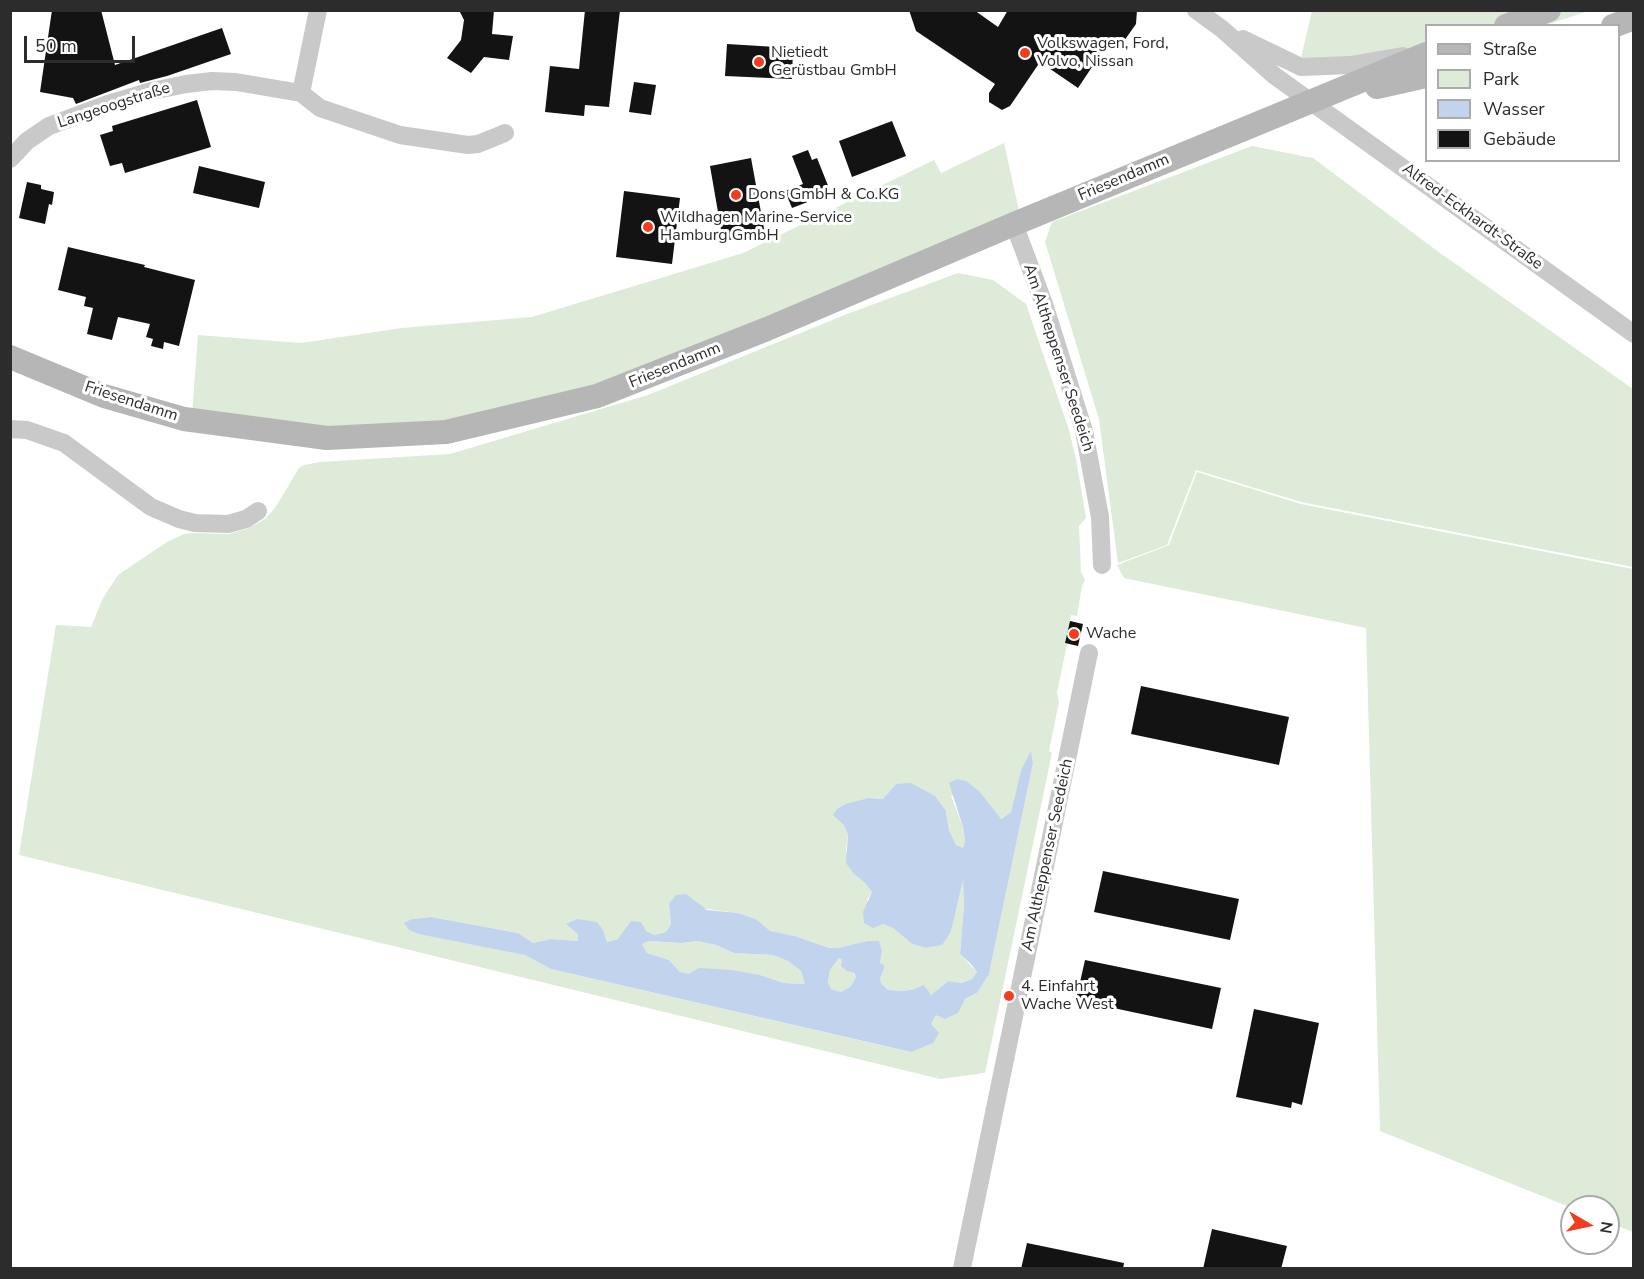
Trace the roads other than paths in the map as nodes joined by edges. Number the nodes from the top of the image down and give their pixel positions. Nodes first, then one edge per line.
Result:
1 (318, 10) edge
2 (1196, 10) edge
3 (1549, 10) edge
4 (1634, 18) edge
5 (1511, 24) edge
6 (1618, 24) edge
7 (1222, 29) junction
8 (1425, 53) edge
9 (1425, 53) edge
10 (1425, 76) edge
11 (300, 93) junction
12 (1310, 102) junction
13 (504, 133) dead end
14 (10, 159) edge
15 (1014, 224) junction
16 (1634, 334) edge
17 (10, 357) edge
18 (10, 429) edge
19 (258, 511) dead end
20 (1102, 565) dead end
21 (1089, 653) dead end
22 (962, 1269) edge

1 - 11 street
2 - 7 street
3 - 5 main road
4 - 6 main road
7 - 8 street, Friesendamm
7 - 12 street, Alfred-Eckhardt-Straße
9 - 12 main road, Friesendamm
10 - 12 main road, Friesendamm
11 - 13 street, Langeoogstraße
11 - 14 street, Langeoogstraße
12 - 15 main road, Friesendamm
12 - 16 street, Alfred-Eckhardt-Straße
15 - 17 main road, Friesendamm
15 - 20 street, Am Altheppenser Seedeich
18 - 19 street
21 - 22 street, Am Altheppenser Seedeich

